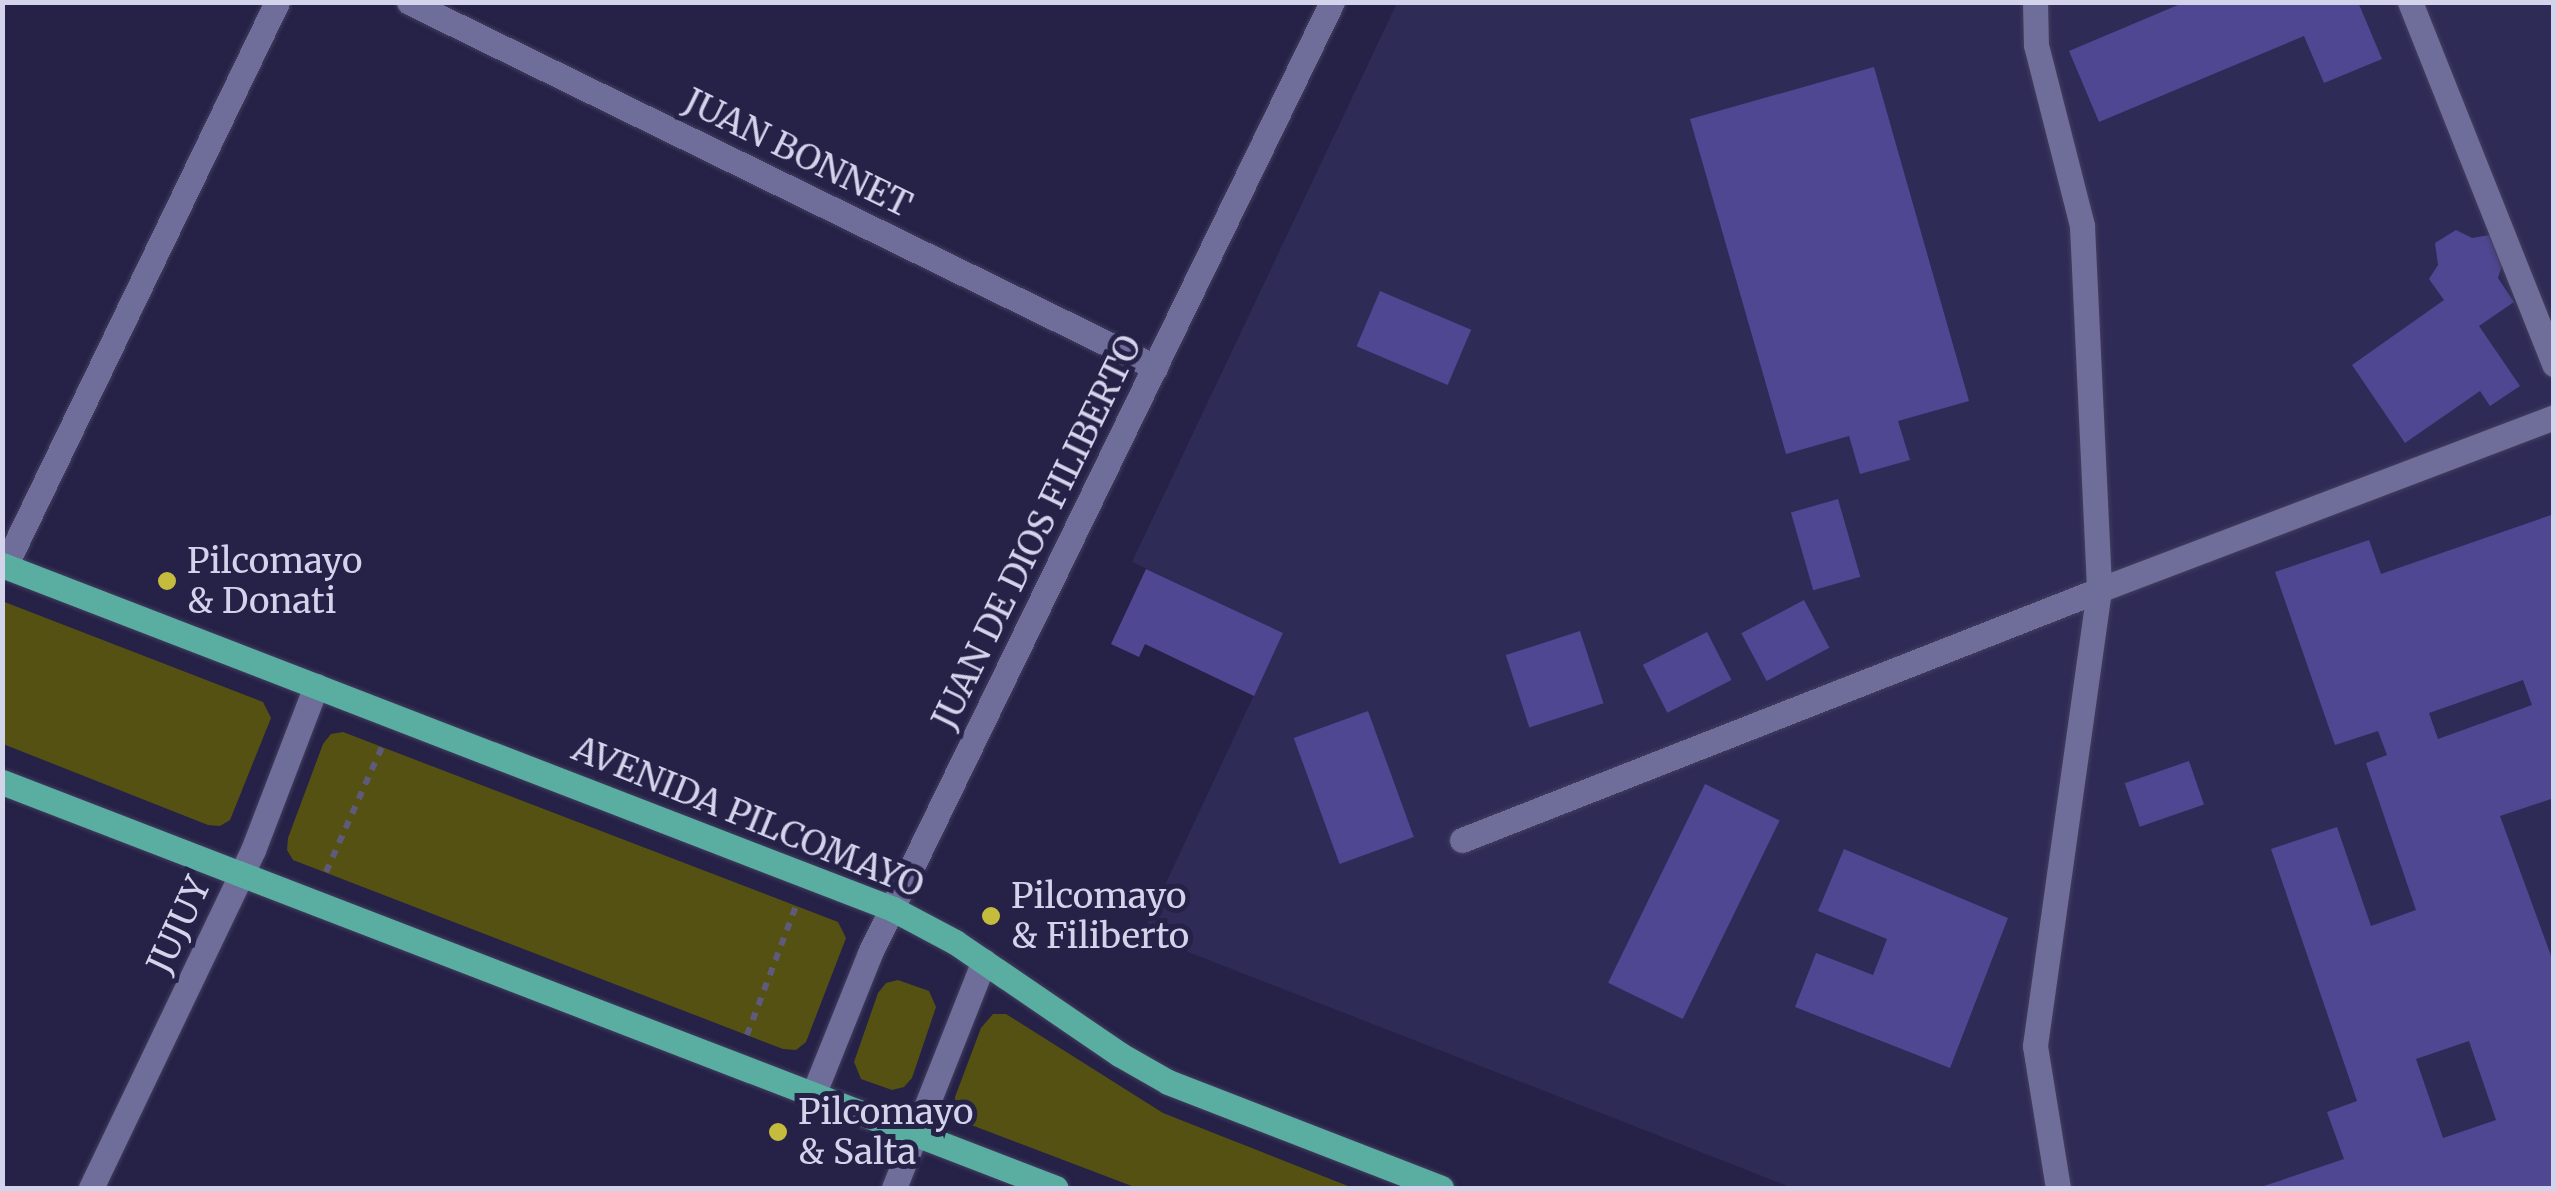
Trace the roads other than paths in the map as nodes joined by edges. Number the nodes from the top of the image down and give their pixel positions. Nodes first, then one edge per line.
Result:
1 (277, 2) edge
2 (409, 2) edge
3 (1332, 2) edge
4 (2035, 2) edge
5 (2410, 2) edge
6 (2554, 364) edge
7 (1156, 367) junction
8 (2554, 418) edge
9 (4, 565) edge
10 (2099, 590) junction
11 (316, 686) junction
12 (2, 782) edge
13 (1462, 840) dead end
14 (242, 874) junction
15 (892, 910) junction
16 (984, 961) junction
17 (814, 1095) junction
18 (916, 1134) junction
19 (92, 1188) edge
20 (894, 1188) edge
21 (1056, 1188) edge
22 (1440, 1188) edge
23 (2058, 1188) edge

1 - 9 street
2 - 7 street, JUAN BONNET
3 - 7 street, JUAN DE DIOS FILIBERTO
4 - 10 street
5 - 6 street
7 - 15 street, JUAN DE DIOS FILIBERTO
8 - 10 street
9 - 11 main road, AVENIDA PILCOMAYO
10 - 13 street
10 - 23 street
11 - 14 street, JUJUY
11 - 15 main road, AVENIDA PILCOMAYO
12 - 14 main road
14 - 17 main road
14 - 19 street, JUJUY
15 - 16 main road, AVENIDA PILCOMAYO
15 - 17 street, JUAN DE DIOS FILIBERTO
16 - 18 street
16 - 22 main road, AVENIDA PILCOMAYO
17 - 18 main road
18 - 20 street
18 - 21 main road

